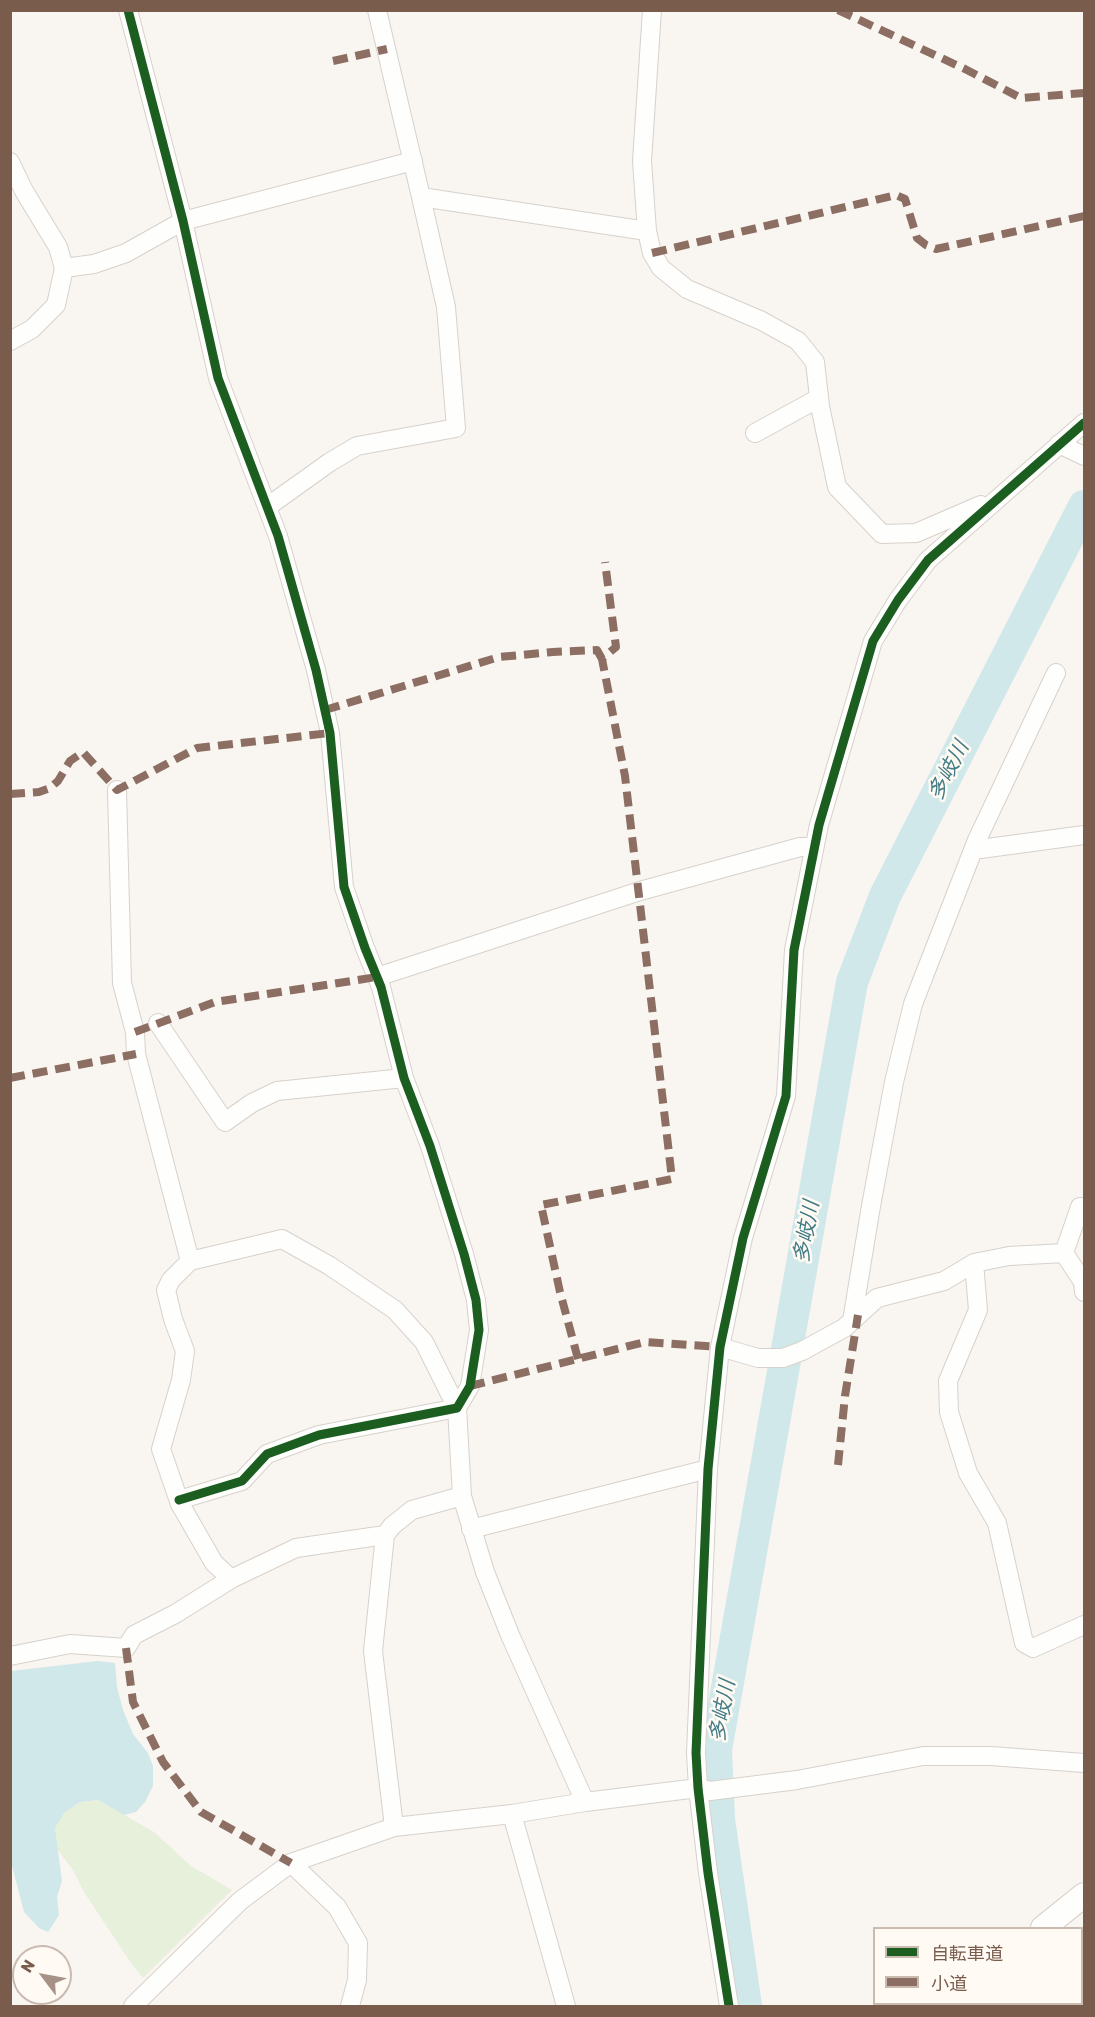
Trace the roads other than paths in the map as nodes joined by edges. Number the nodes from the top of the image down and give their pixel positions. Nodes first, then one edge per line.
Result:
1 (128, 10) edge
2 (377, 10) edge
3 (652, 10) edge
4 (413, 161) junction
5 (10, 162) edge
6 (421, 197) junction
7 (183, 221) junction
8 (647, 231) junction
9 (64, 268) junction
10 (10, 341) edge
11 (819, 398) junction
12 (1084, 423) edge
13 (754, 433) dead end
14 (1059, 444) junction
15 (1084, 456) edge
16 (994, 500) junction
17 (267, 507) junction
18 (1056, 673) dead end
19 (117, 790) dead end
20 (1084, 835) edge
21 (814, 847) junction
22 (973, 850) junction
23 (377, 977) junction
24 (158, 1023) dead end
25 (404, 1078) junction
26 (1083, 1203) edge
27 (1064, 1253) junction
28 (190, 1261) junction
29 (974, 1263) junction
30 (1084, 1292) edge
31 (852, 1322) junction
32 (720, 1347) junction
33 (457, 1408) junction
34 (708, 1469) junction
35 (462, 1496) junction
36 (179, 1500) junction
37 (471, 1529) junction
38 (385, 1535) junction
39 (231, 1580) junction
40 (1084, 1625) edge
41 (10, 1656) edge
42 (1084, 1763) edge
43 (698, 1788) junction
44 (585, 1802) junction
45 (512, 1814) junction
46 (394, 1827) junction
47 (291, 1863) junction
48 (1084, 1895) edge
49 (1045, 1927) edge
50 (133, 2007) edge
51 (350, 2007) edge
52 (566, 2007) edge
53 (729, 2007) edge

1 - 7 street
2 - 4 street
3 - 8 street
4 - 6 street
4 - 7 street
5 - 9 street
6 - 8 street
6 - 17 street
7 - 9 street
7 - 17 street
8 - 11 street
9 - 10 street
11 - 13 street
11 - 16 street
12 - 14 street
14 - 15 street
14 - 16 street
16 - 21 street
17 - 23 street
18 - 22 street
19 - 28 street
20 - 22 street
21 - 23 street
21 - 32 street
22 - 31 street
23 - 25 street
24 - 25 street
25 - 33 street
26 - 27 street
27 - 29 street
27 - 30 street
28 - 33 street
28 - 36 street
29 - 31 street
29 - 40 street
31 - 32 street
32 - 34 street
33 - 35 street
33 - 36 street
34 - 37 street
34 - 43 street
35 - 37 street
35 - 38 street
36 - 39 street
37 - 44 street
38 - 39 street
38 - 46 street
39 - 41 street
42 - 43 street
43 - 44 street
43 - 53 street
44 - 45 street
45 - 46 street
45 - 52 street
46 - 47 street
47 - 50 street
47 - 51 street
48 - 49 main road

